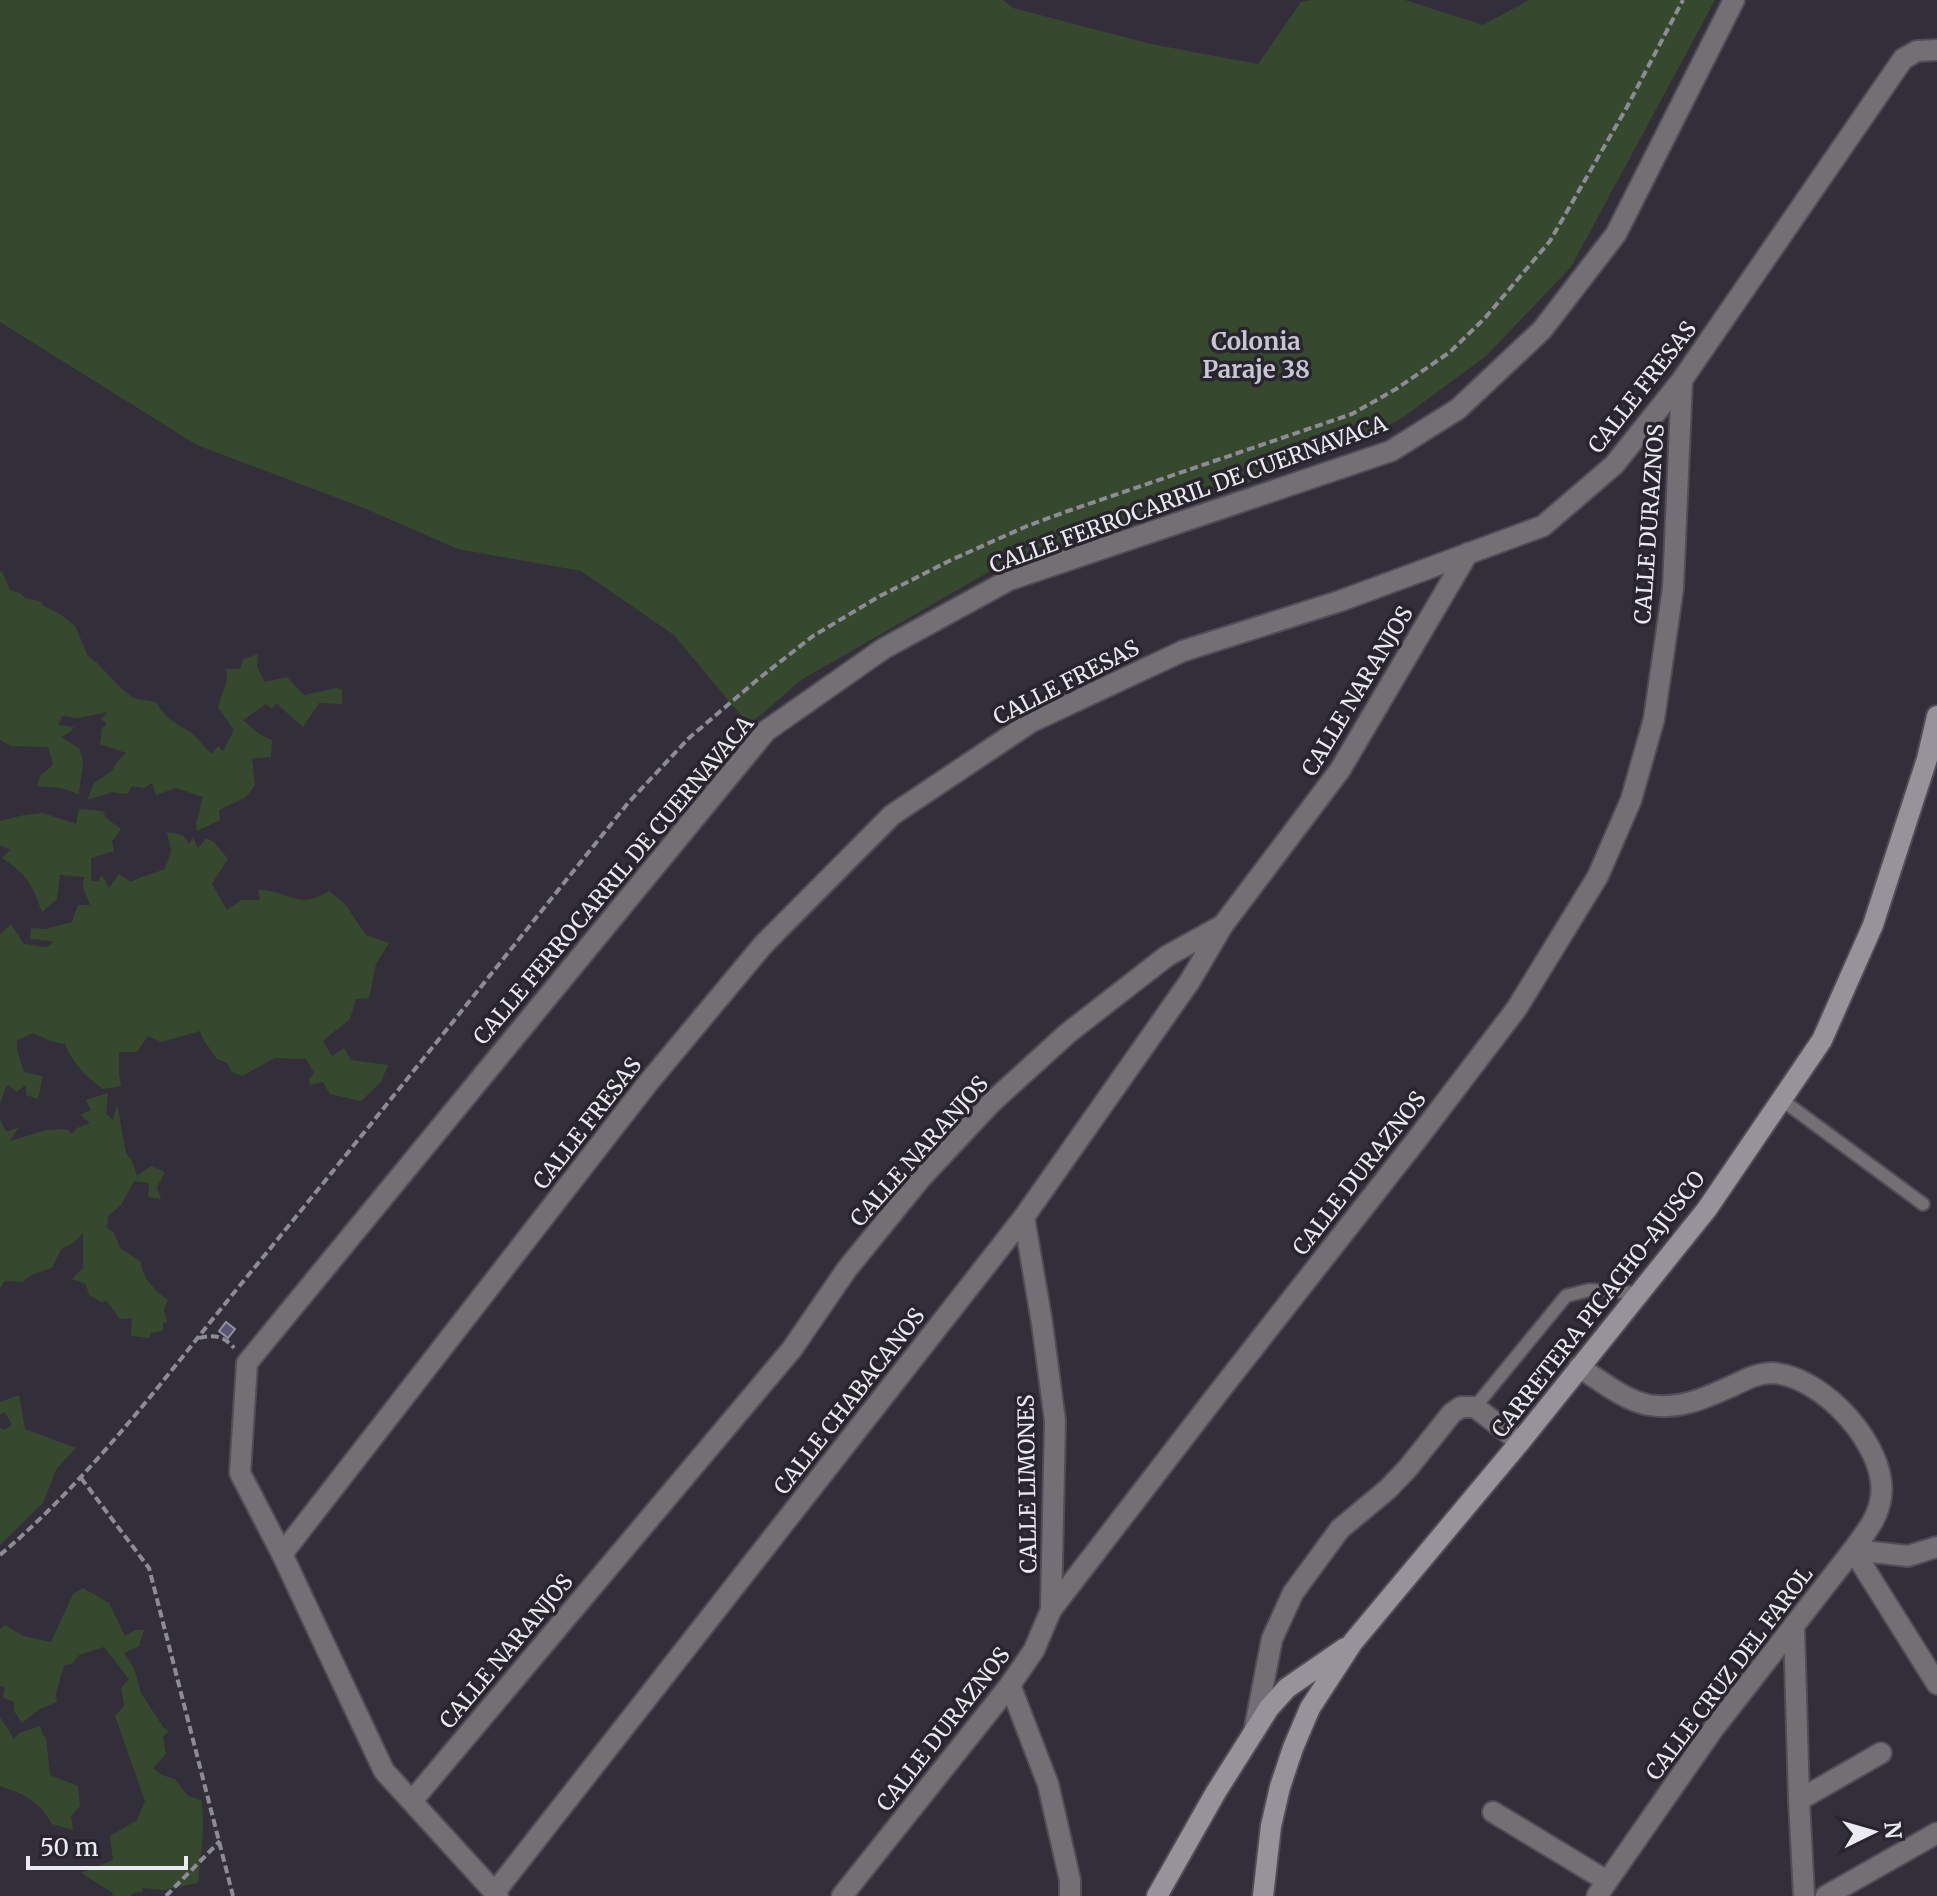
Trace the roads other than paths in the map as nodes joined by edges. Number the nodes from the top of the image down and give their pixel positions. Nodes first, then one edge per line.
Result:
1 (1734, 0) edge
2 (1937, 50) edge
3 (1682, 380) junction
4 (1468, 553) junction
5 (1937, 716) edge
6 (1223, 925) junction
7 (1782, 1100) junction
8 (1923, 1204) dead end
9 (1024, 1217) junction
10 (1639, 1293) junction
11 (1579, 1367) junction
12 (1475, 1407) junction
13 (1520, 1442) junction
14 (1937, 1547) edge
15 (1853, 1550) junction
16 (282, 1554) junction
17 (1051, 1610) junction
18 (1794, 1627) junction
19 (1353, 1642) junction
20 (1937, 1684) edge
21 (1010, 1685) junction
22 (1253, 1733) junction
23 (1881, 1753) dead end
24 (1799, 1800) junction
25 (412, 1801) junction
26 (1493, 1812) dead end
27 (1937, 1833) edge
28 (1602, 1889) edge
29 (497, 1894) edge
30 (842, 1896) edge
31 (1070, 1896) edge
32 (1157, 1896) edge
33 (1263, 1896) edge
34 (1804, 1896) edge
35 (1826, 1896) edge

1 - 16 street, CALLE FERROCARRIL DE CUERNAVACA
2 - 3 street, CALLE FRESAS
3 - 4 street, CALLE FRESAS
3 - 17 street, CALLE DURAZNOS
4 - 6 street, CALLE NARANJOS
4 - 16 street, CALLE FRESAS
5 - 7 main road, CARRETERA PICACHO-AJUSCO
6 - 9 street, CALLE CHABACANOS
6 - 25 street, CALLE NARANJOS
7 - 8 lane
7 - 10 main road, CARRETERA PICACHO-AJUSCO
9 - 17 street, CALLE LIMONES
9 - 29 street, CALLE CHABACANOS
10 - 11 main road, CARRETERA PICACHO-AJUSCO
10 - 12 lane
11 - 13 main road, CARRETERA PICACHO-AJUSCO
11 - 15 street, CALLE CRUZ DEL FAROL
12 - 13 street
12 - 22 street
13 - 19 main road, CARRETERA PICACHO-AJUSCO
14 - 15 street
15 - 18 street, CALLE CRUZ DEL FAROL
15 - 20 street
16 - 25 street
17 - 21 street, CALLE DURAZNOS
18 - 24 street
18 - 28 street, CALLE CRUZ DEL FAROL
19 - 22 main road
19 - 33 main road, CARRETERA PICACHO-AJUSCO
21 - 30 street, CALLE DURAZNOS
21 - 31 street
22 - 32 main road
23 - 24 street
24 - 34 street
25 - 29 street
26 - 28 street
27 - 35 street

